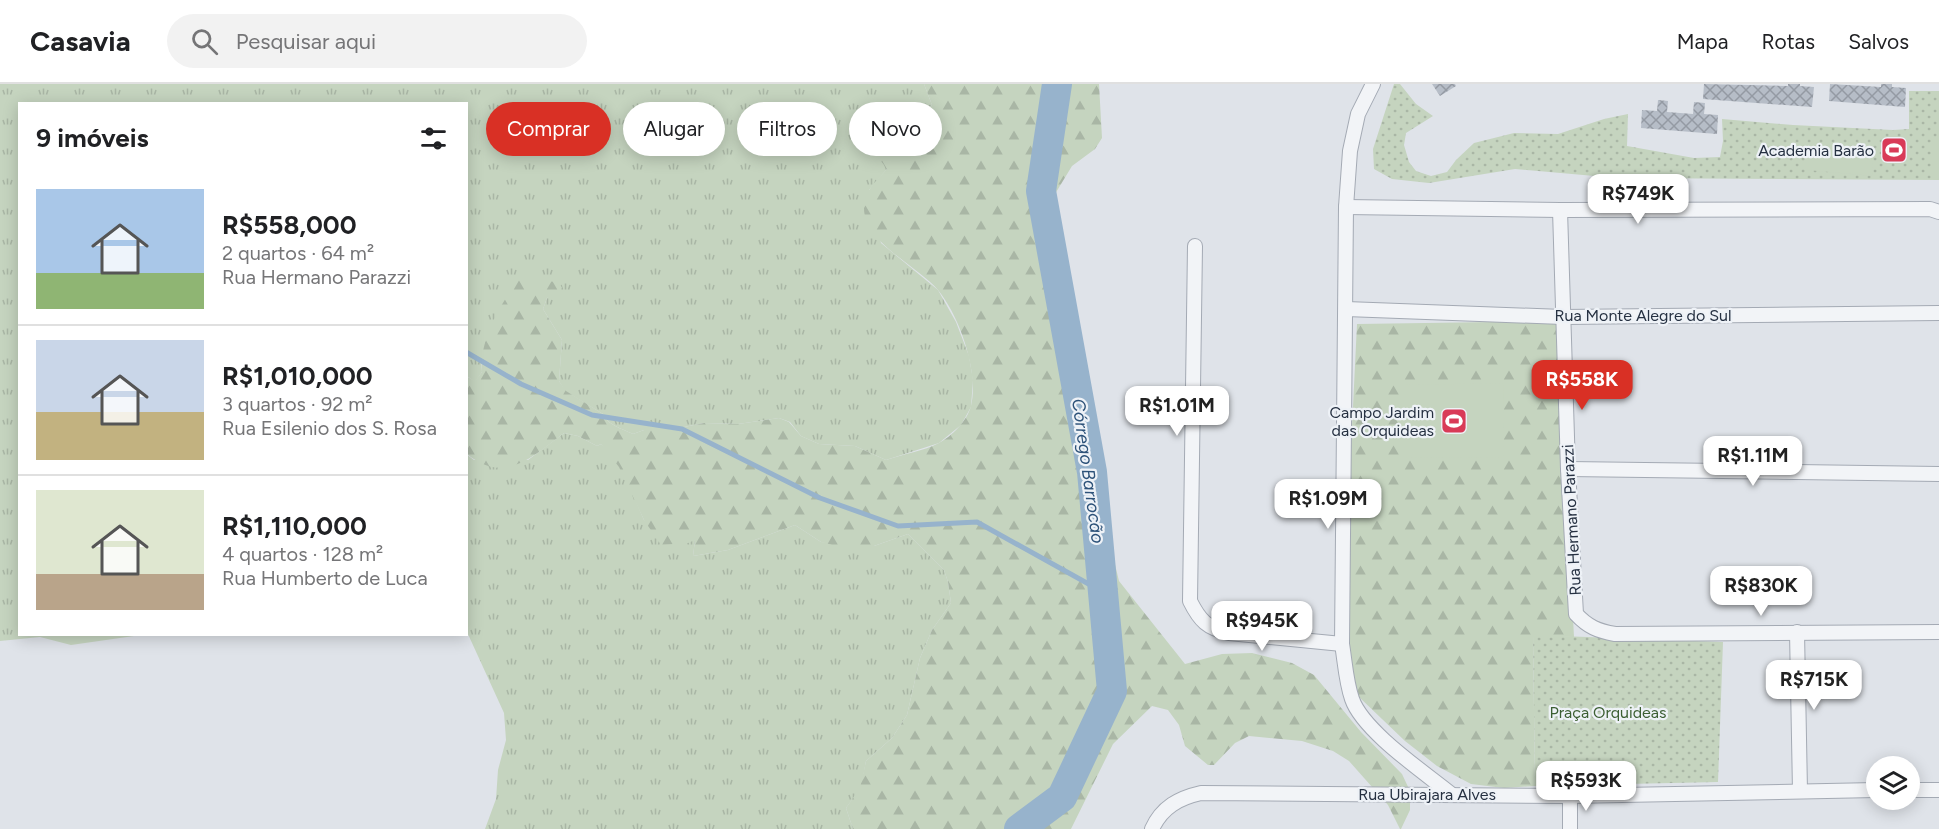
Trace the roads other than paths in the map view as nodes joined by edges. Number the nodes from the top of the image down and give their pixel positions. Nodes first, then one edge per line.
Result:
1 (1373, 84) edge
2 (1346, 207) junction
3 (1560, 210) junction
4 (1934, 211) edge
5 (1195, 246) dead end
6 (1346, 309) junction
7 (1939, 313) edge
8 (1563, 317) junction
9 (1568, 469) junction
10 (1939, 474) edge
11 (1797, 632) junction
12 (1939, 632) edge
13 (1342, 644) junction
14 (1866, 790) edge
15 (1920, 790) edge
16 (1939, 790) edge
17 (1800, 791) junction
18 (1452, 794) junction
19 (1570, 796) junction
20 (1152, 829) edge
21 (1570, 829) edge

1 - 2 street
2 - 3 street
2 - 6 street
3 - 4 street
3 - 8 street, Rua Hermano Parazzi
5 - 13 street
6 - 8 street, Rua Monte Alegre do Sul
6 - 13 street
7 - 8 street, Rua Monte Alegre do Sul
8 - 9 street, Rua Hermano Parazzi
9 - 10 street
9 - 11 street, Rua Hermano Parazzi
11 - 12 street
11 - 17 street
13 - 18 street
14 - 17 street, Rua Ubirajara Alves
15 - 16 street
17 - 19 street, Rua Ubirajara Alves
18 - 19 street, Rua Ubirajara Alves
18 - 20 street, Rua Ubirajara Alves
19 - 21 street

